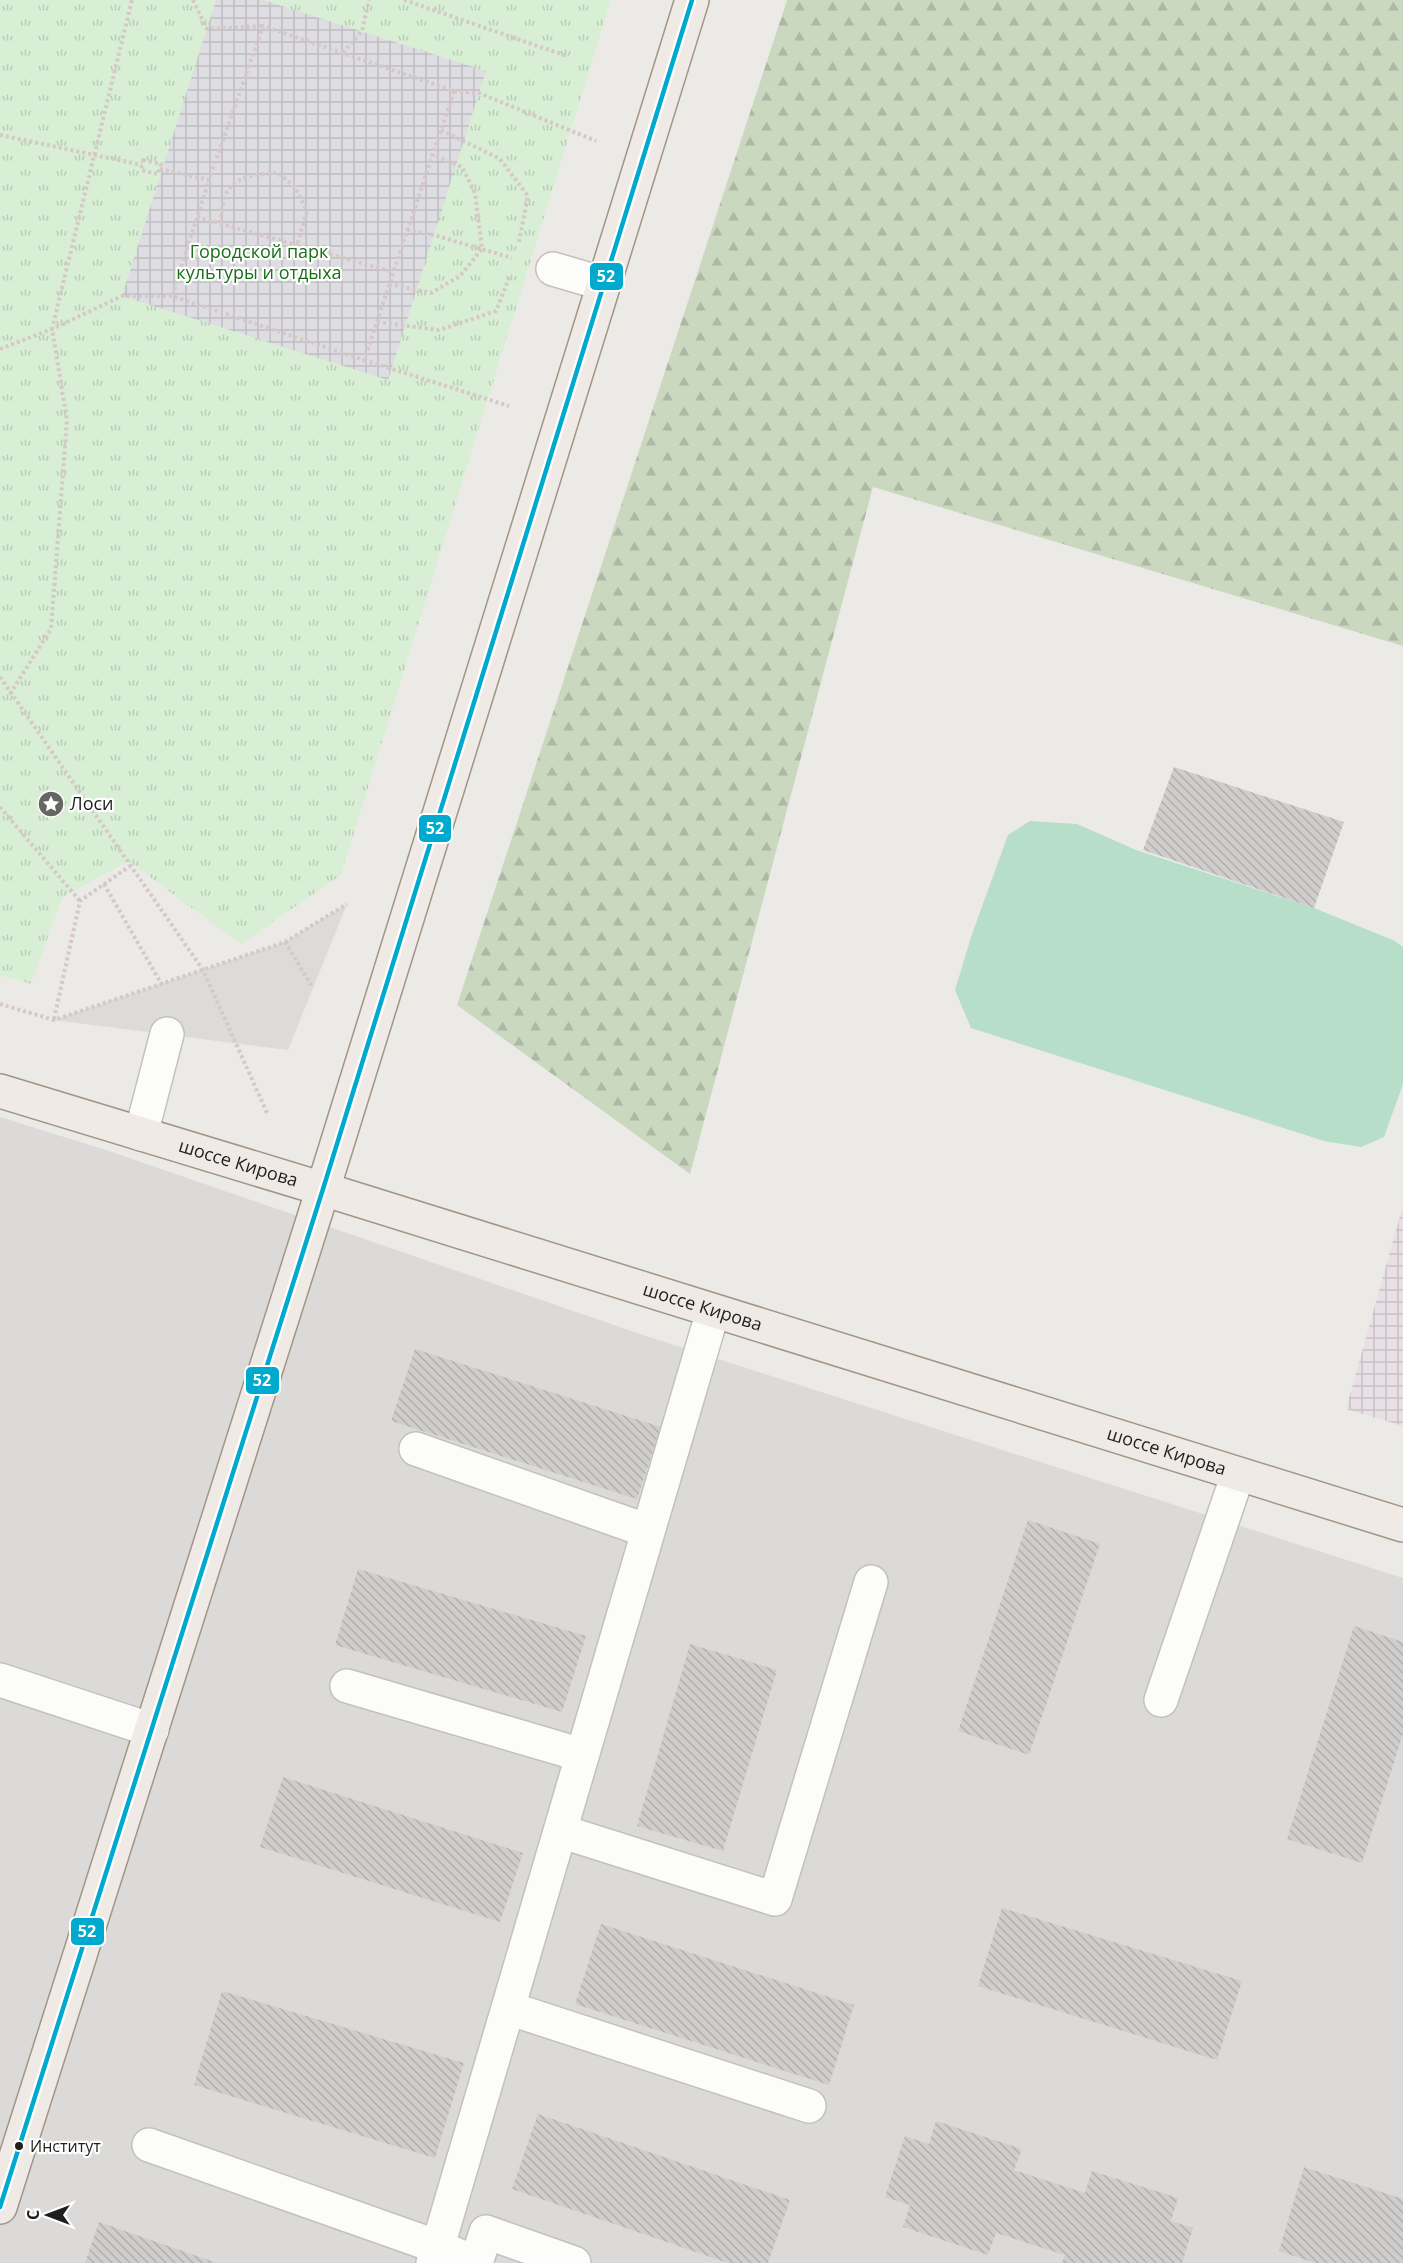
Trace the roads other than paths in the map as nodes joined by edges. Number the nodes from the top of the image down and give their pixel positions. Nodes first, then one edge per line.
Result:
1 (692, 0) edge
2 (553, 269) road end
3 (604, 284) junction
4 (167, 1034) dead end
5 (0, 1091) edge
6 (141, 1134) junction
7 (323, 1189) junction
8 (713, 1311) junction
9 (416, 1449) dead end
10 (1238, 1474) junction
11 (1403, 1525) edge
12 (648, 1531) junction
13 (871, 1582) dead end
14 (0, 1680) edge
15 (347, 1686) dead end
16 (1161, 1700) dead end
17 (152, 1730) junction
18 (582, 1755) junction
19 (560, 1831) junction
20 (508, 2008) junction
21 (809, 2106) dead end
22 (149, 2145) dead end
23 (0, 2207) edge
24 (435, 2255) edge
25 (476, 2263) edge
26 (574, 2263) edge

1 - 3 main road
2 - 3 lane
3 - 7 main road
4 - 6 lane
5 - 6 main road, шоссе Кирова
6 - 7 main road, шоссе Кирова
7 - 8 main road, шоссе Кирова
7 - 17 main road
8 - 10 main road, шоссе Кирова
8 - 12 lane
9 - 12 lane
10 - 11 main road, шоссе Кирова
10 - 16 lane
12 - 18 lane
13 - 19 lane
14 - 17 lane
15 - 18 lane
17 - 23 main road
18 - 19 lane
19 - 20 lane
20 - 21 lane
20 - 24 lane
22 - 24 lane
24 - 25 lane
25 - 26 lane

